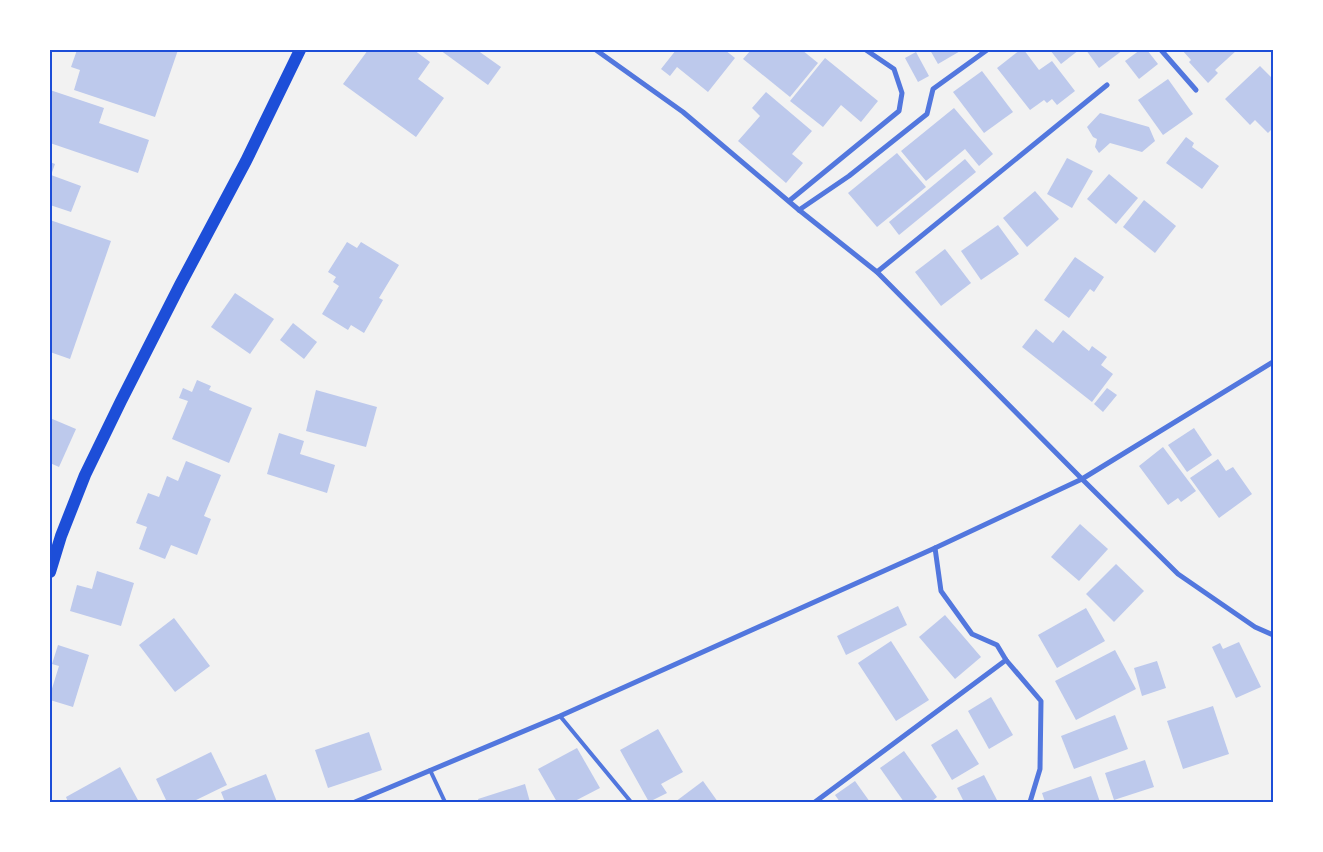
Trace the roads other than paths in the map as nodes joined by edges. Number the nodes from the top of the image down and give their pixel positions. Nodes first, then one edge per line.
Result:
1 (300, 50) edge
2 (596, 50) edge
3 (866, 50) edge
4 (987, 50) edge
5 (1160, 50) edge
6 (1107, 85) dead end
7 (1196, 90) dead end
8 (789, 201) junction
9 (799, 210) junction
10 (877, 272) junction
11 (1273, 362) edge
12 (1082, 479) junction
13 (935, 548) junction
14 (50, 572) edge
15 (1273, 635) edge
16 (1006, 660) junction
17 (560, 716) junction
18 (430, 770) junction
19 (354, 802) edge
20 (445, 802) edge
21 (631, 802) edge
22 (815, 802) edge
23 (1030, 802) edge

1 - 14 main road
2 - 8 street
3 - 8 street
4 - 9 street
5 - 7 street
6 - 10 street
8 - 9 street
9 - 10 street
10 - 12 street
11 - 12 street
12 - 13 street
12 - 15 street
13 - 16 street
13 - 17 street
16 - 22 street
16 - 23 street
17 - 18 street
17 - 21 lane
18 - 19 street
18 - 20 lane

